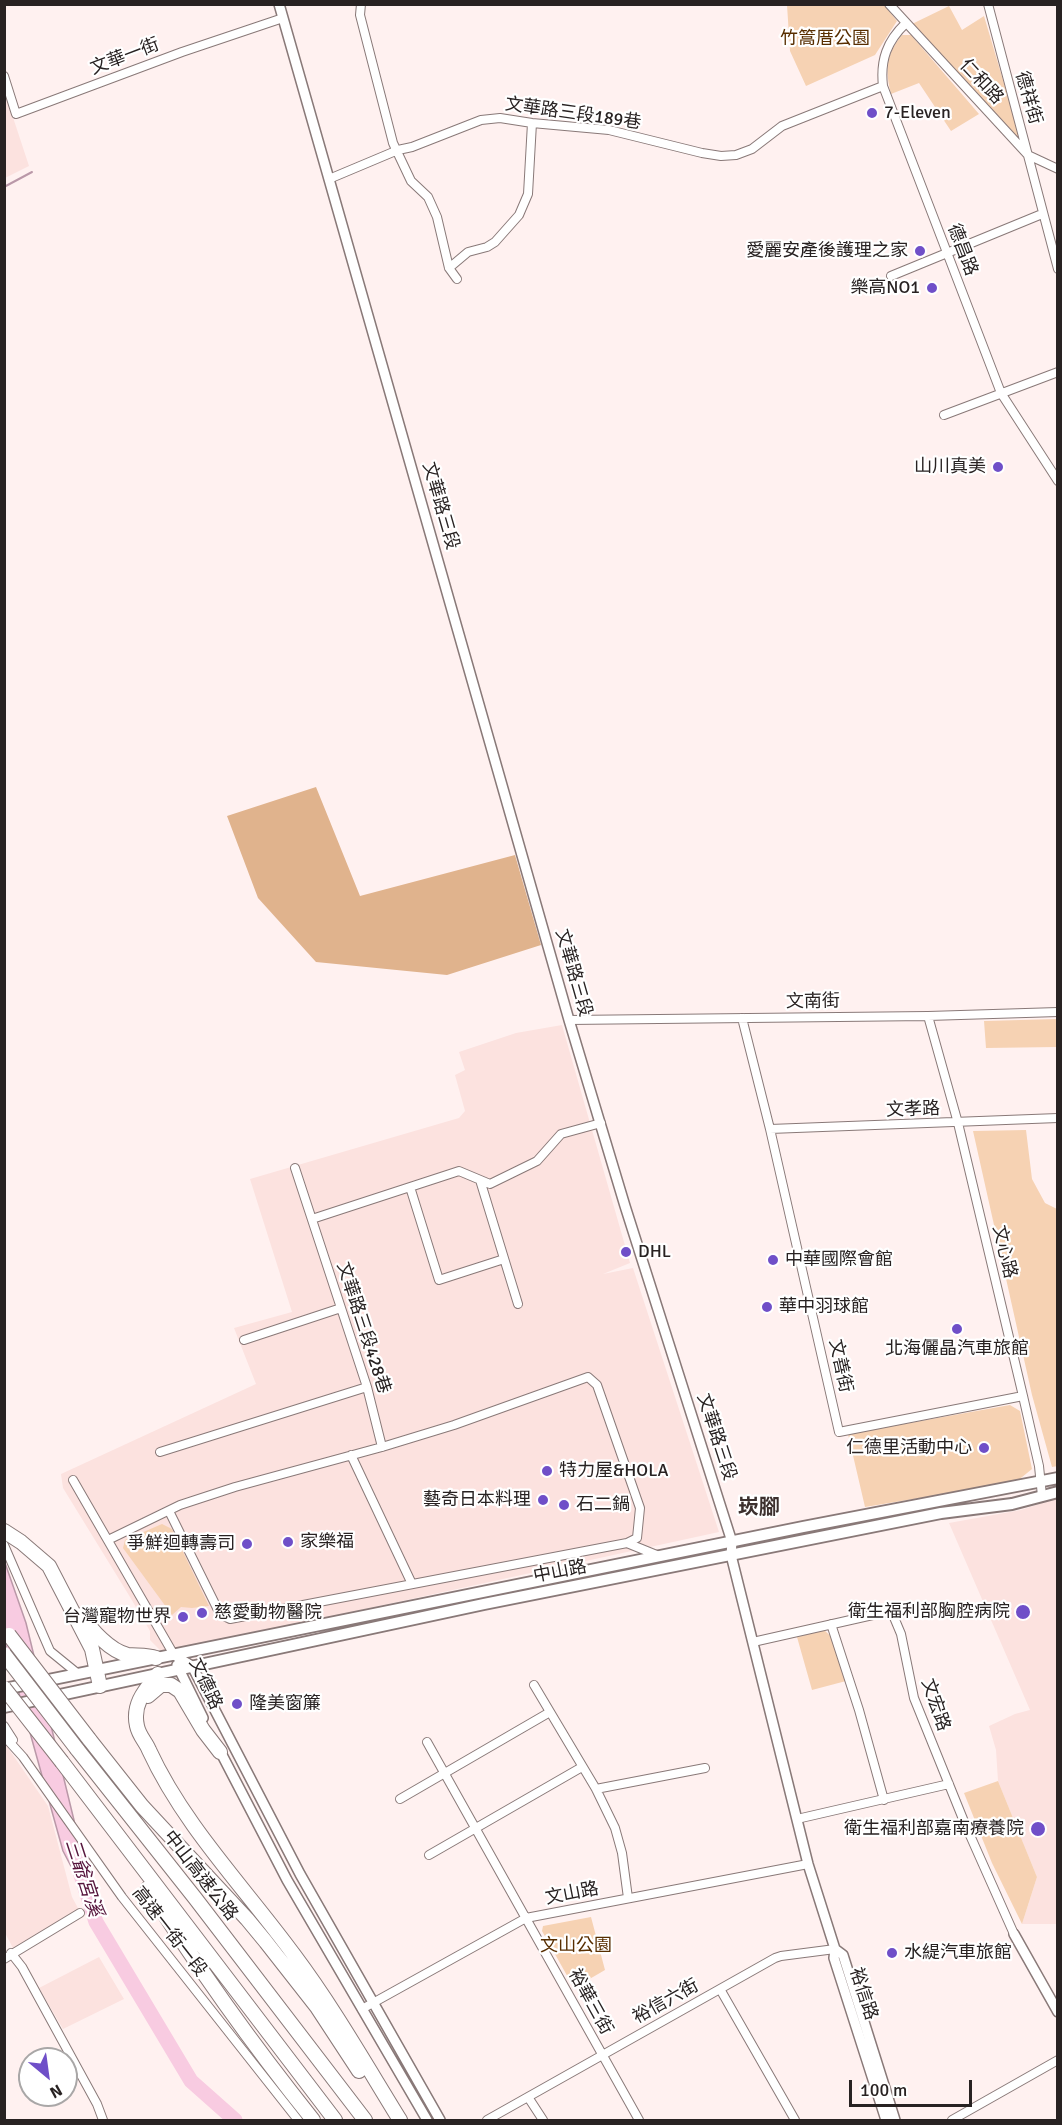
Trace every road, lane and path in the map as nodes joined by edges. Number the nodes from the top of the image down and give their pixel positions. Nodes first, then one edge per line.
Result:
1 (279, 4) edge
2 (361, 4) edge
3 (889, 4) edge
4 (988, 4) edge
5 (283, 18) junction
6 (906, 23) junction
7 (4, 76) edge
8 (883, 86) junction
9 (532, 123) junction
10 (398, 150) junction
11 (1028, 155) junction
12 (1058, 169) edge
13 (329, 179) junction
14 (1042, 214) junction
15 (948, 253) junction
16 (449, 268) junction
17 (1058, 269) edge
18 (891, 276) dead end
19 (457, 279) dead end
20 (1058, 372) edge
21 (1001, 393) junction
22 (944, 415) dead end
23 (1058, 481) edge
24 (1058, 1012) edge
25 (928, 1016) junction
26 (742, 1018) junction
27 (569, 1020) junction
28 (1058, 1118) edge
29 (601, 1123) junction
30 (958, 1123) junction
31 (770, 1129) junction
32 (295, 1168) dead end
33 (480, 1180) junction
34 (410, 1187) junction
35 (312, 1219) junction
36 (504, 1259) junction
37 (518, 1304) dead end
38 (341, 1308) junction
39 (244, 1340) dead end
40 (367, 1387) junction
41 (1023, 1396) junction
42 (382, 1447) junction
43 (160, 1452) dead end
44 (351, 1455) junction
45 (1058, 1478) edge
46 (73, 1480) dead end
47 (1042, 1482) junction
48 (1058, 1492) edge
49 (1042, 1496) junction
50 (170, 1511) junction
51 (8, 1538) edge
52 (108, 1540) junction
53 (732, 1542) junction
54 (627, 1543) junction
55 (731, 1555) junction
56 (661, 1557) junction
57 (49, 1566) junction
58 (412, 1584) junction
59 (831, 1624) junction
60 (4, 1629) edge
61 (753, 1642) junction
62 (4, 1654) edge
63 (174, 1654) junction
64 (156, 1658) junction
65 (192, 1666) junction
66 (97, 1670) junction
67 (178, 1670) junction
68 (77, 1673) junction
69 (158, 1674) junction
70 (534, 1685) dead end
71 (100, 1686) junction
72 (4, 1688) edge
73 (8, 1706) edge
74 (550, 1712) junction
75 (4, 1726) edge
76 (4, 1736) edge
77 (427, 1742) dead end
78 (146, 1744) junction
79 (220, 1752) junction
80 (23, 1757) junction
81 (582, 1767) junction
82 (705, 1768) dead end
83 (444, 1773) junction
84 (949, 1784) junction
85 (596, 1789) junction
86 (400, 1798) dead end
87 (884, 1800) junction
88 (100, 1812) junction
89 (797, 1819) junction
90 (476, 1829) junction
91 (429, 1855) dead end
92 (808, 1864) junction
93 (628, 1898) junction
94 (80, 1913) dead end
95 (526, 1918) junction
96 (1014, 1934) joint
97 (839, 1952) junction
98 (8, 1956) edge
99 (720, 1989) junction
100 (373, 2003) junction
101 (362, 2009) junction
102 (1058, 2012) edge
103 (603, 2055) junction
104 (1058, 2060) edge
105 (528, 2097) junction
106 (427, 2120) edge
107 (103, 2121) edge
108 (298, 2121) edge
109 (313, 2121) edge
110 (334, 2121) edge
111 (365, 2121) edge
112 (398, 2121) edge
113 (440, 2121) edge
114 (487, 2121) edge
115 (543, 2121) edge
116 (639, 2121) edge
117 (795, 2121) edge
118 (885, 2121) edge
119 (895, 2121) edge
120 (952, 2121) edge

1 - 5 street, 文華路三段
2 - 10 street
3 - 6 street, 仁和路
4 - 11 street, 德祥街
5 - 7 street, 文華一街
5 - 13 street, 文華路三段
6 - 8 street, 德昌路
6 - 11 street, 仁和路
8 - 9 street, 文華路三段189巷
8 - 15 street, 德昌路
9 - 10 street, 文華路三段189巷
9 - 16 street
10 - 13 street, 文華路三段189巷
10 - 16 street
11 - 12 street, 仁和路
11 - 14 street, 德祥街
13 - 27 street, 文華路三段
14 - 15 street
14 - 17 street, 德祥街
15 - 18 street
15 - 21 street, 德昌路
16 - 19 street
20 - 21 street
21 - 22 street
21 - 23 street, 德昌路
24 - 25 street, 文南街
25 - 26 street, 文南街
25 - 30 street, 文心路
26 - 27 street, 文南街
26 - 31 street, 文善街
27 - 29 street, 文華路三段
28 - 30 street, 文孝路
29 - 33 street
29 - 53 street, 文華路三段
30 - 31 street, 文孝路
30 - 41 street, 文心路
31 - 41 street, 文善街
32 - 35 street, 文華路三段428巷
33 - 34 street
33 - 36 street
34 - 35 street
34 - 36 street
35 - 38 street, 文華路三段428巷
36 - 37 street
38 - 39 street
38 - 40 street, 文華路三段428巷
40 - 42 street, 文華路三段428巷
40 - 43 street
41 - 47 street, 文心路
42 - 44 street
42 - 54 street
44 - 50 street
44 - 58 street
45 - 47 main road, 中山路
46 - 52 street
47 - 49 street, 文心路
47 - 53 main road, 中山路
48 - 49 main road, 中山路
49 - 55 main road, 中山路
50 - 52 street
50 - 58 street
51 - 57 highway
51 - 68 street
52 - 63 street
53 - 55 street, 文華路三段
53 - 56 main road, 中山路
54 - 56 street
54 - 58 street
55 - 61 street, 文華路三段
55 - 65 main road, 中山路
56 - 63 main road, 中山路
57 - 64 highway
57 - 66 highway
59 - 61 street, 文宏路
59 - 84 street, 文宏路
59 - 87 street
60 - 112 highway, bridge
61 - 89 street, 文華路三段
62 - 111 highway, 中山高速公路, bridge
63 - 64 main road, 中山路
63 - 65 street, 文德路
63 - 67 street, 文德路
64 - 66 main road, 中山路
65 - 67 main road, 中山路
65 - 100 street, 文德路
66 - 68 main road, 中山路
66 - 71 highway
67 - 69 main road, 中山路
67 - 79 street, 文德路
68 - 72 main road, 中山路, bridge
69 - 71 main road, 中山路
69 - 78 highway
70 - 74 street
71 - 73 main road, 中山路, bridge
72 - 88 highway, bridge
74 - 81 street
74 - 83 street
75 - 80 street, 高速一街一段
76 - 80 street, 高速一街一段
77 - 83 street, 裕華三街
78 - 79 highway
78 - 112 highway
79 - 101 street, 文德路
80 - 108 street, 高速一街一段
81 - 85 street
81 - 90 street
82 - 85 street
83 - 86 street
83 - 90 street, 裕華三街
84 - 87 street
84 - 96 street, 文宏路
85 - 93 street
87 - 89 street
88 - 109 highway
88 - 110 highway
89 - 92 street, 文華路三段
90 - 91 street
90 - 95 street, 裕華三街
92 - 93 street, 文山路
92 - 97 street, 文華路三段
93 - 95 street, 文山路
94 - 98 street
95 - 100 street, 文山路
95 - 103 street, 裕華三街
96 - 102 street
97 - 99 street, 裕信六街
97 - 118 street, 裕信路
97 - 119 street, 裕信路
98 - 107 street
99 - 103 street, 裕信六街
99 - 117 street
100 - 101 street, 文山路
100 - 113 street, 文德路
101 - 106 street, 文德路
103 - 105 street, 裕信六街
103 - 116 street, 裕華三街
104 - 120 street
105 - 114 street, 裕信六街
105 - 115 street

